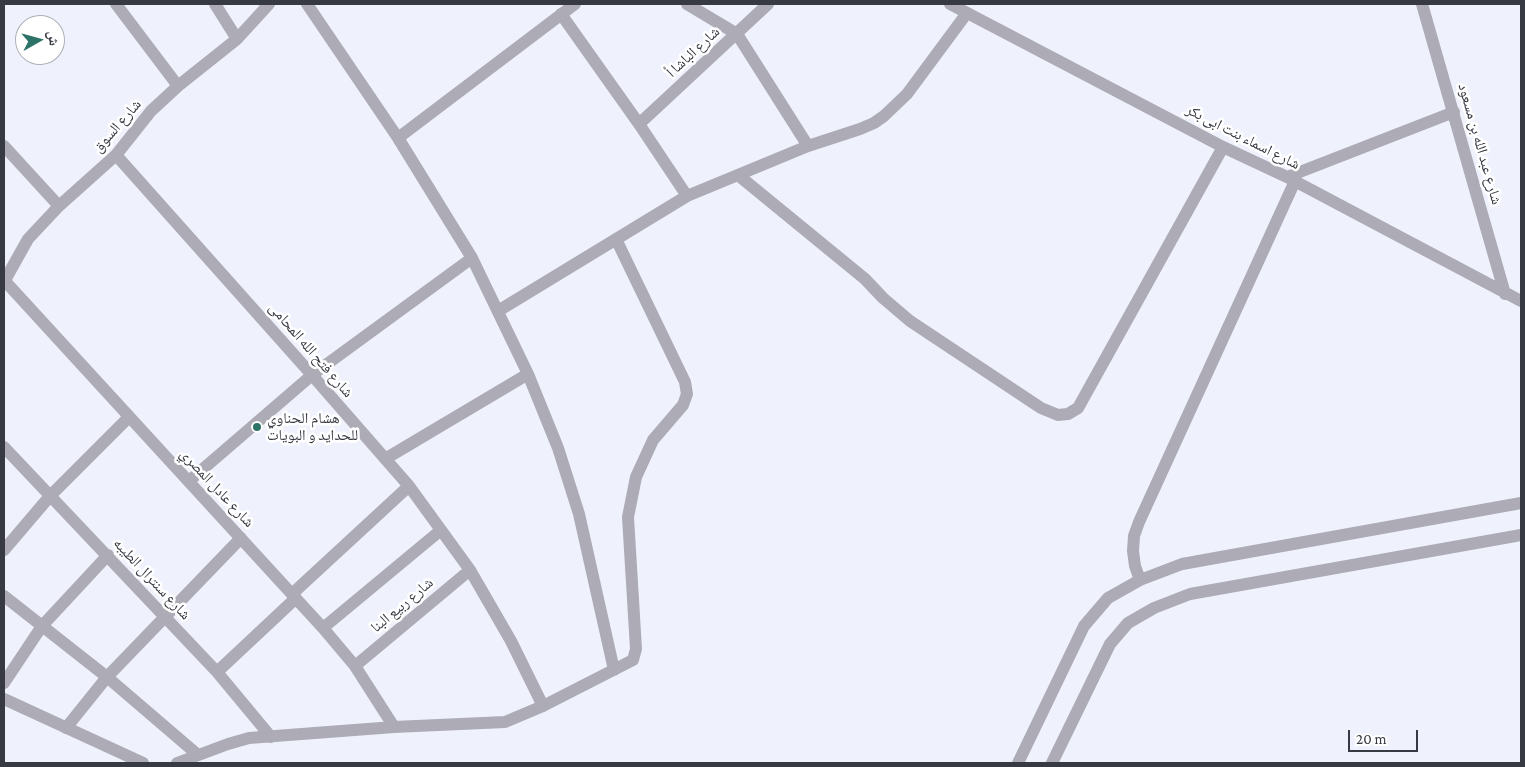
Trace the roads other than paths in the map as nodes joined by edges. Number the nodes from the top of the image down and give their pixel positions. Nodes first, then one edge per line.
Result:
1 (116, 4) edge
2 (215, 4) edge
3 (269, 4) edge
4 (306, 4) edge
5 (575, 4) edge
6 (688, 4) edge
7 (768, 4) edge
8 (950, 4) edge
9 (1422, 4) edge
10 (967, 13) junction
11 (561, 14) junction
12 (737, 34) junction
13 (237, 39) junction
14 (178, 86) junction
15 (1454, 112) junction
16 (639, 124) junction
17 (398, 138) junction
18 (4, 146) edge
19 (808, 146) junction
20 (1223, 146) junction
21 (116, 155) junction
22 (738, 175) junction
23 (1291, 179) junction
24 (687, 196) junction
25 (58, 206) junction
26 (616, 239) junction
27 (472, 258) junction
28 (4, 281) edge
29 (1505, 294) junction
30 (1521, 301) edge
31 (498, 311) junction
32 (528, 374) junction
33 (312, 375) junction
34 (129, 417) junction
35 (4, 447) edge
36 (385, 459) junction
37 (189, 481) junction
38 (408, 486) junction
39 (50, 496) junction
40 (1521, 503) edge
41 (441, 530) junction
42 (1521, 535) edge
43 (241, 538) junction
44 (4, 550) edge
45 (108, 555) junction
46 (470, 570) junction
47 (1140, 580) junction
48 (4, 596) edge
49 (294, 596) junction
50 (165, 616) junction
51 (42, 626) junction
52 (323, 628) junction
53 (355, 666) junction
54 (614, 670) junction
55 (217, 672) junction
56 (107, 677) junction
57 (4, 683) edge
58 (4, 699) edge
59 (543, 706) junction
60 (394, 727) junction
61 (66, 728) junction
62 (271, 737) junction
63 (198, 755) junction
64 (143, 763) edge
65 (177, 763) edge
66 (1018, 763) edge
67 (1052, 763) edge

1 - 14 street
2 - 13 street
3 - 13 street, شارع السوق
4 - 17 street
5 - 11 street
6 - 12 street
7 - 12 street, شارع الباشا أ
8 - 10 street, شارع اسماء بنت ابى بكر
9 - 15 street, شارع عبد الله بن مسعود
10 - 19 street
10 - 20 street, شارع اسماء بنت ابى بكر
11 - 16 street
11 - 17 street
12 - 16 street, شارع الباشا أ
12 - 19 street
13 - 14 street, شارع السوق
14 - 21 street, شارع السوق
15 - 23 street
15 - 29 street, شارع عبد الله بن مسعود
16 - 24 street
17 - 27 street
18 - 25 street
19 - 22 street
20 - 22 street
20 - 23 street, شارع اسماء بنت ابى بكر
21 - 25 street, شارع السوق
21 - 33 street, شارع فتح الله المحامى
22 - 24 street
23 - 29 street, شارع اسماء بنت ابى بكر
23 - 47 street
24 - 26 street
25 - 28 street, شارع السوق
26 - 31 street
26 - 54 street
27 - 31 street
27 - 33 street
28 - 34 street, شارع عادل المصري
29 - 30 street, شارع اسماء بنت ابى بكر
31 - 32 street
32 - 36 street
32 - 54 street
33 - 36 street, شارع فتح الله المحامى
33 - 37 street
34 - 37 street, شارع عادل المصري
34 - 39 street
35 - 39 street, شارع سنترال الطيبه
36 - 38 street, شارع فتح الله المحامى
37 - 43 street, شارع عادل المصري
38 - 41 street, شارع فتح الله المحامى
38 - 49 street
39 - 44 street
39 - 45 street, شارع سنترال الطيبه
40 - 47 street
41 - 46 street, شارع فتح الله المحامى
41 - 52 street
42 - 67 street
43 - 49 street, شارع عادل المصري
43 - 50 street
45 - 50 street, شارع سنترال الطيبه
45 - 51 street
46 - 53 street, شارع ربيع البنا
46 - 59 street, شارع فتح الله المحامى
47 - 66 street
48 - 51 street
49 - 52 street, شارع عادل المصري
49 - 55 street
50 - 55 street, شارع سنترال الطيبه
50 - 56 street
51 - 56 street
51 - 57 street
52 - 53 street, شارع عادل المصري
53 - 60 street, شارع عادل المصري
54 - 59 street
55 - 62 street, شارع سنترال الطيبه
56 - 61 street
56 - 63 street
58 - 61 street
59 - 60 street
60 - 62 street
61 - 64 street
62 - 63 street
63 - 65 street

